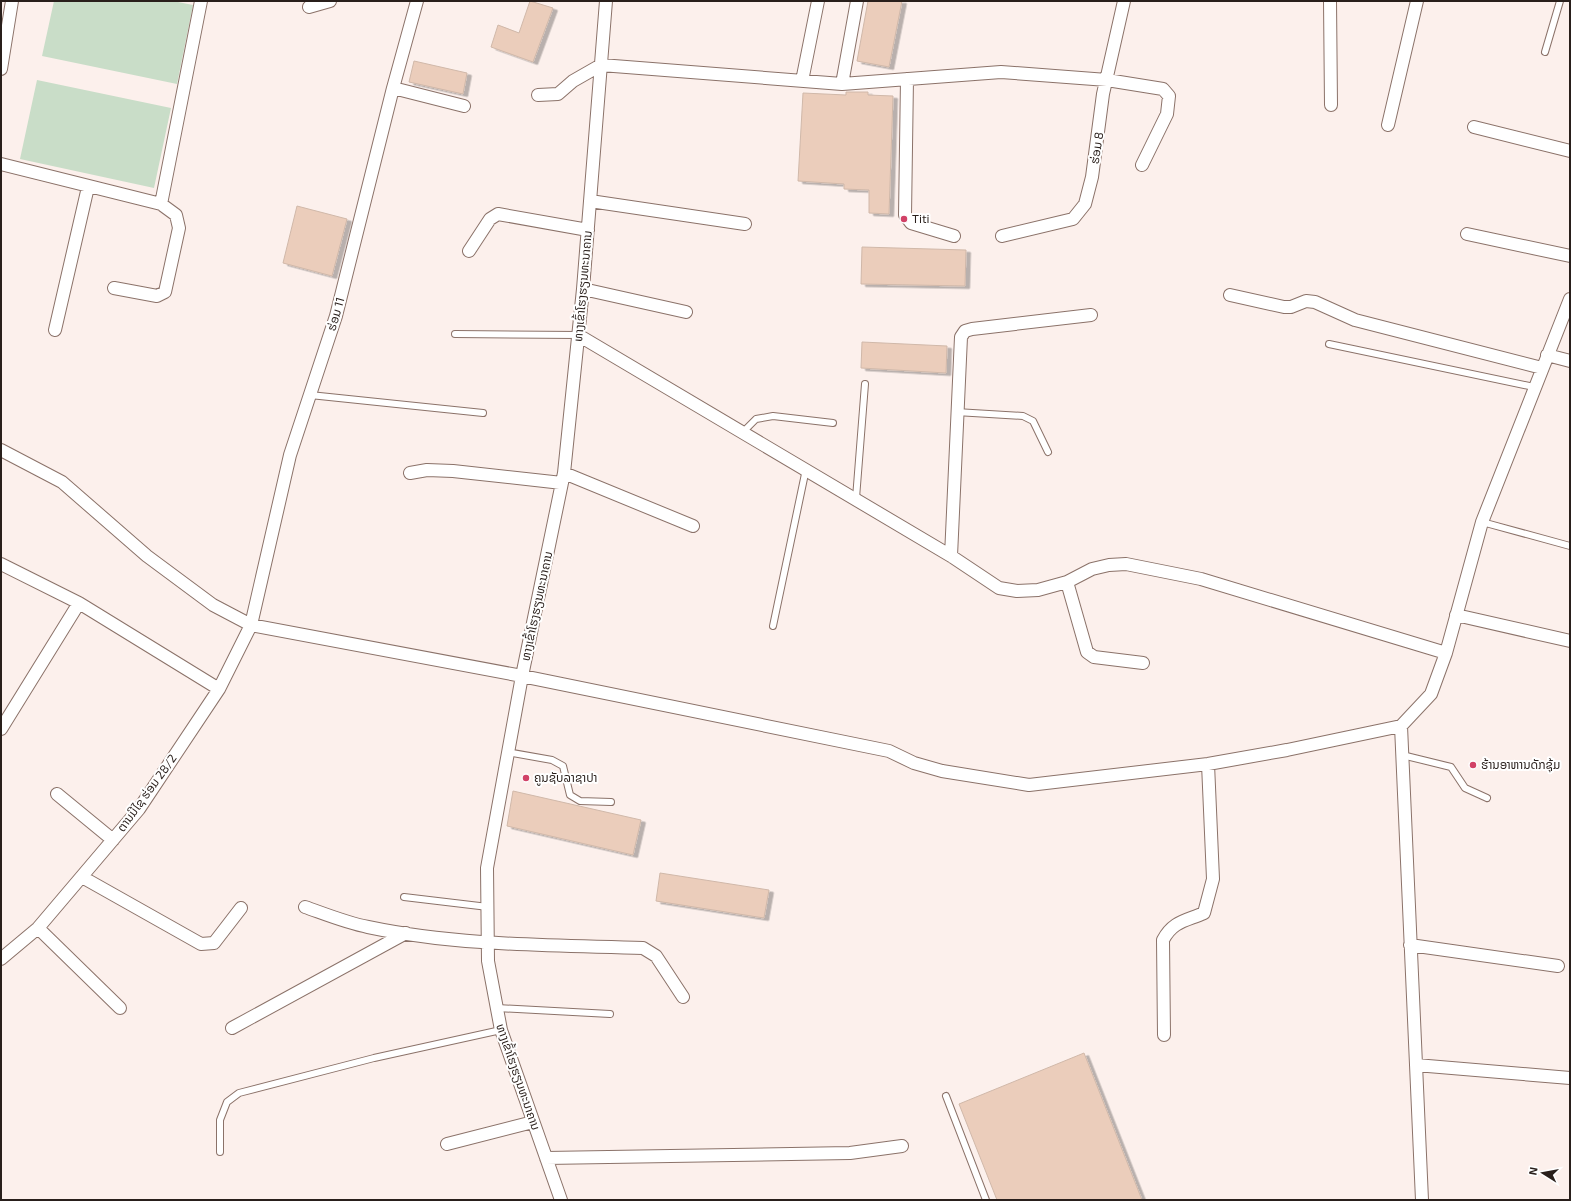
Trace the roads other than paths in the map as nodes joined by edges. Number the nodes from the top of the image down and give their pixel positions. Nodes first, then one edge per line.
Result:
1 (12, 1) edge
2 (201, 1) edge
3 (330, 1) edge
4 (417, 1) edge
5 (606, 1) edge
6 (818, 1) edge
7 (857, 1) edge
8 (1124, 1) edge
9 (1330, 1) edge
10 (1417, 1) edge
11 (1560, 1) edge
12 (309, 7) dead end
13 (1545, 52) dead end
14 (601, 65) junction
15 (1, 69) edge
16 (907, 79) junction
17 (1107, 80) junction
18 (802, 81) junction
19 (842, 84) junction
20 (393, 88) junction
21 (538, 95) dead end
22 (1330, 105) dead end
23 (464, 106) dead end
24 (1388, 125) dead end
25 (1474, 127) dead end
26 (1570, 151) edge
27 (1, 164) edge
28 (1142, 166) dead end
29 (88, 187) junction
30 (590, 201) junction
31 (161, 204) junction
32 (745, 224) dead end
33 (588, 230) junction
34 (1467, 234) dead end
35 (954, 236) dead end
36 (1002, 236) dead end
37 (469, 251) dead end
38 (1570, 256) edge
39 (114, 288) dead end
40 (583, 289) junction
41 (1230, 295) dead end
42 (1570, 299) edge
43 (686, 312) dead end
44 (1091, 315) dead end
45 (56, 330) dead end
46 (455, 334) dead end
47 (578, 334) junction
48 (1329, 344) dead end
49 (1547, 355) junction
50 (1570, 361) edge
51 (1542, 368) junction
52 (865, 384) dead end
53 (1534, 387) junction
54 (310, 395) junction
55 (956, 412) junction
56 (483, 414) dead end
57 (833, 423) dead end
58 (744, 431) junction
59 (1, 450) edge
60 (1048, 452) dead end
61 (807, 469) junction
62 (410, 473) dead end
63 (563, 478) junction
64 (856, 498) junction
65 (1482, 522) junction
66 (693, 526) dead end
67 (1570, 546) edge
68 (951, 556) junction
69 (1, 564) edge
70 (1067, 582) junction
71 (79, 603) junction
72 (1456, 616) junction
73 (251, 625) junction
74 (774, 626) dead end
75 (1570, 641) edge
76 (1446, 653) junction
77 (1143, 663) dead end
78 (522, 676) junction
79 (219, 689) junction
80 (1401, 726) junction
81 (1, 729) edge
82 (507, 752) junction
83 (1402, 755) junction
84 (1208, 764) junction
85 (57, 794) dead end
86 (1488, 798) dead end
87 (611, 802) dead end
88 (113, 840) junction
89 (82, 877) junction
90 (404, 897) dead end
91 (305, 907) dead end
92 (488, 907) junction
93 (241, 908) dead end
94 (38, 928) junction
95 (406, 933) junction
96 (488, 943) junction
97 (1410, 944) junction
98 (1, 959) edge
99 (1558, 966) dead end
100 (683, 997) dead end
101 (120, 1008) dead end
102 (497, 1008) junction
103 (610, 1014) dead end
104 (232, 1028) dead end
105 (501, 1030) junction
106 (1164, 1035) dead end
107 (1416, 1065) junction
108 (1570, 1078) edge
109 (946, 1096) dead end
110 (534, 1122) junction
111 (447, 1144) dead end
112 (902, 1146) dead end
113 (220, 1152) dead end
114 (546, 1158) junction
115 (561, 1200) edge
116 (986, 1200) edge
117 (1422, 1200) edge

1 - 15 street
2 - 31 street
3 - 12 street
4 - 20 street, ຮ່ອມ 11
5 - 14 street, ທາງເຂົ້າໂຮງຮຽນທະນາຄານ
6 - 18 street
7 - 19 street
8 - 17 street, ຮ່ອມ 8
9 - 22 street
10 - 24 street
11 - 13 lane
14 - 18 street
14 - 21 street
14 - 30 street, ທາງເຂົ້າໂຮງຮຽນທະນາຄານ
16 - 17 street
16 - 19 street
16 - 35 street
17 - 28 street
17 - 36 street, ຮ່ອມ 8
18 - 19 street
20 - 23 street
20 - 54 street, ຮ່ອມ 11
25 - 26 street
27 - 29 street
29 - 31 street
29 - 45 street
30 - 32 street
30 - 33 street, ທາງເຂົ້າໂຮງຮຽນທະນາຄານ
31 - 39 street
33 - 37 street
33 - 40 street, ທາງເຂົ້າໂຮງຮຽນທະນາຄານ
34 - 38 street
40 - 43 street
40 - 47 street, ທາງເຂົ້າໂຮງຮຽນທະນາຄານ
41 - 51 street
42 - 49 street
44 - 55 street
46 - 47 lane
47 - 58 street
47 - 63 street, ທາງເຂົ້າໂຮງຮຽນທະນາຄານ
48 - 53 lane
49 - 50 street
49 - 51 street
51 - 53 street
52 - 64 lane
53 - 65 street
54 - 56 lane
54 - 73 street, ຮ່ອມ 11
55 - 60 lane
55 - 68 street
57 - 58 lane
58 - 61 street
59 - 73 street
61 - 64 street
61 - 74 lane
62 - 63 street
63 - 66 street
63 - 78 street, ທາງເຂົ້າໂຮງຮຽນທະນາຄານ
64 - 68 street
65 - 67 lane
65 - 72 street
68 - 70 street
69 - 71 street
70 - 76 street
70 - 77 street
71 - 79 street
71 - 81 street
72 - 75 street
72 - 76 street
73 - 78 street
73 - 79 street, ຕານມີໄຊ ຮ່ອມ 28/2
76 - 80 street
78 - 82 street, ທາງເຂົ້າໂຮງຮຽນທະນາຄານ
78 - 84 street
79 - 88 street, ຕານມີໄຊ ຮ່ອມ 28/2
80 - 83 street
80 - 84 street
82 - 87 lane
82 - 92 street, ທາງເຂົ້າໂຮງຮຽນທະນາຄານ
83 - 86 lane
83 - 97 street
84 - 106 street
85 - 88 street
88 - 89 street, ຕານມີໄຊ ຮ່ອມ 28/2
89 - 93 street
89 - 94 street, ຕານມີໄຊ ຮ່ອມ 28/2
90 - 92 lane
91 - 95 street
92 - 96 street, ທາງເຂົ້າໂຮງຮຽນທະນາຄານ
94 - 98 street, ຕານມີໄຊ ຮ່ອມ 28/2
94 - 101 street
95 - 96 street
95 - 104 street
96 - 100 street
96 - 102 street, ທາງເຂົ້າໂຮງຮຽນທະນາຄານ
97 - 99 street
97 - 107 street
102 - 103 lane
102 - 105 street, ທາງເຂົ້າໂຮງຮຽນທະນາຄານ
105 - 110 street, ທາງເຂົ້າໂຮງຮຽນທະນາຄານ
105 - 113 lane
107 - 108 street
107 - 117 street
109 - 116 lane
110 - 111 street
110 - 114 street, ທາງເຂົ້າໂຮງຮຽນທະນາຄານ
112 - 114 street
114 - 115 street, ທາງເຂົ້າໂຮງຮຽນທະນາຄານ

